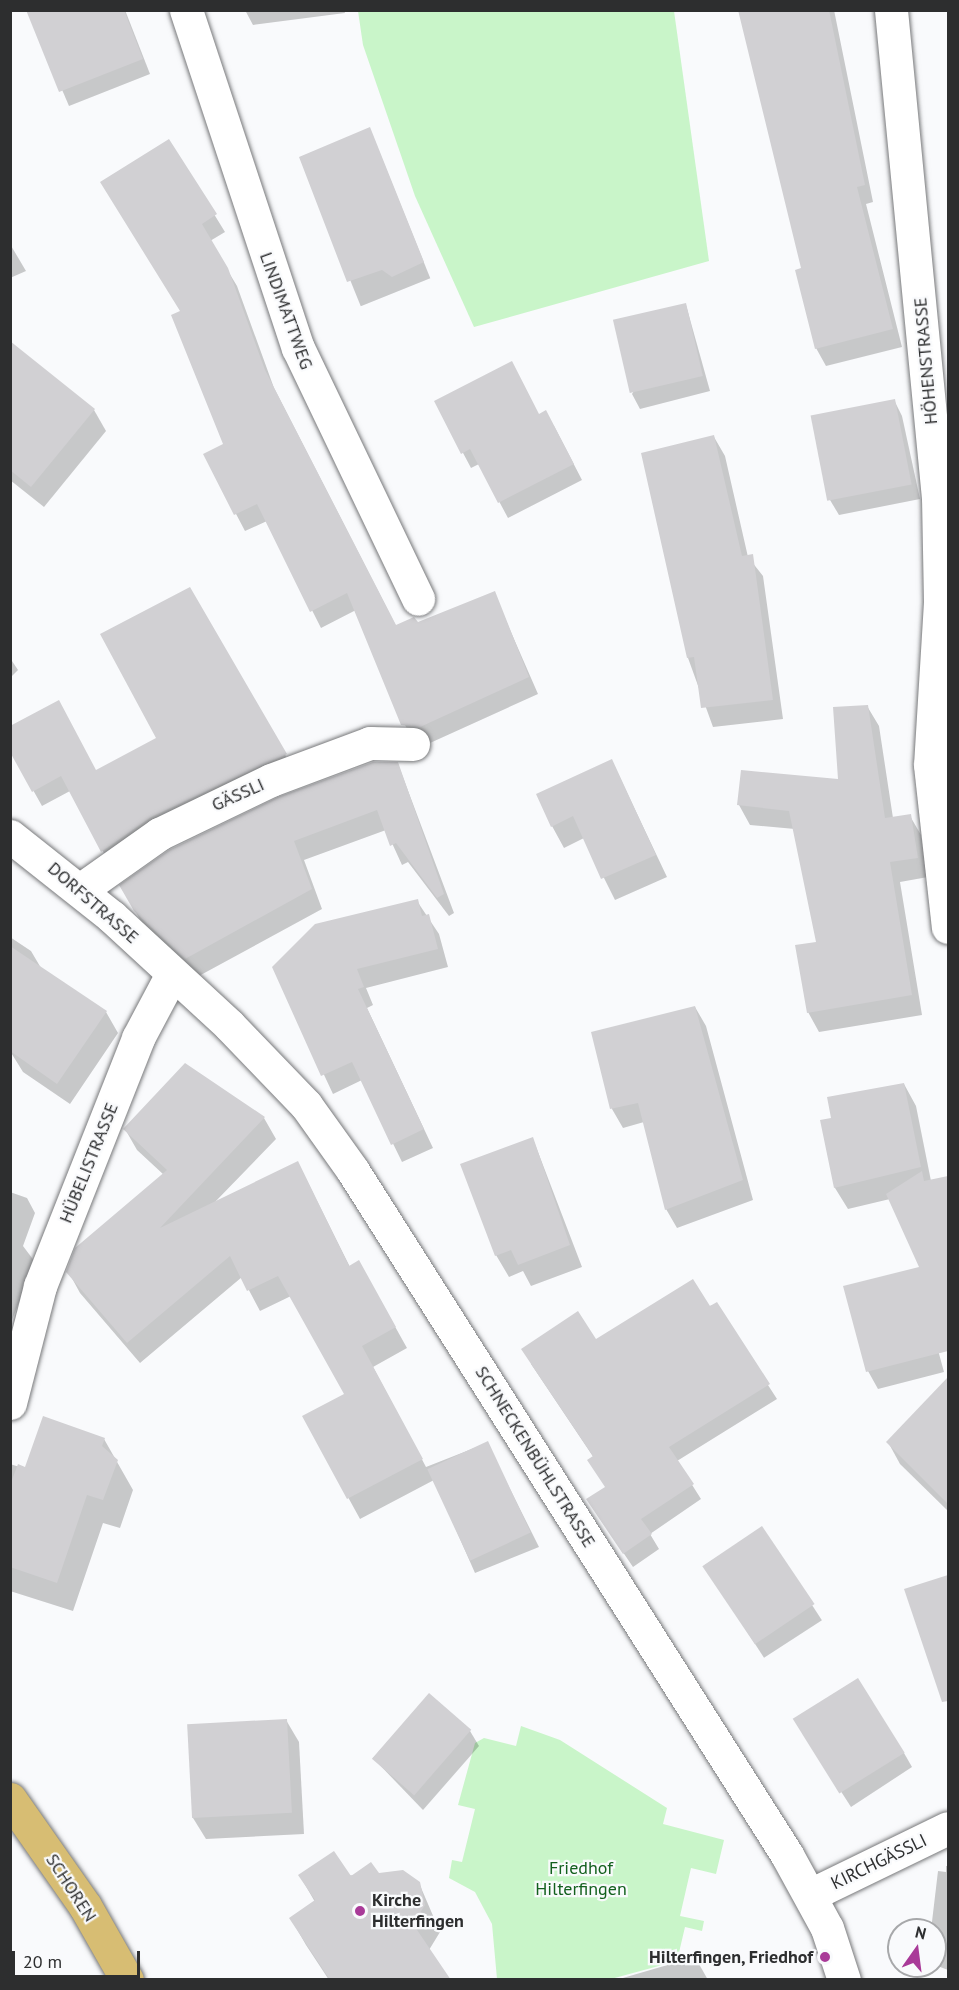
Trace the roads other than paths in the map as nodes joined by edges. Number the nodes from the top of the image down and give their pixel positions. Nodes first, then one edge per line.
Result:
1 (186, 10) edge
2 (891, 10) edge
3 (418, 599) dead end
4 (413, 744) dead end
5 (10, 836) edge
6 (80, 890) junction
7 (948, 927) edge
8 (172, 974) junction
9 (15, 1355) edge
10 (10, 1402) edge
11 (10, 1799) edge
12 (948, 1828) edge
13 (810, 1895) junction
14 (127, 1980) edge
15 (844, 1980) edge

1 - 3 street, LINDIMATTWEG
2 - 7 street, HÖHENSTRASSE
4 - 6 street, GÄSSLI
5 - 6 street, DORFSTRASSE
6 - 8 street, DORFSTRASSE
8 - 9 street, HÜBELISTRASSE
8 - 13 street, SCHNECKENBÜHLSTRASSE
9 - 10 street, HÜBELISTRASSE
11 - 14 main road, SCHOREN
12 - 13 street, KIRCHGÄSSLI
13 - 15 street, SCHNECKENBÜHLSTRASSE

